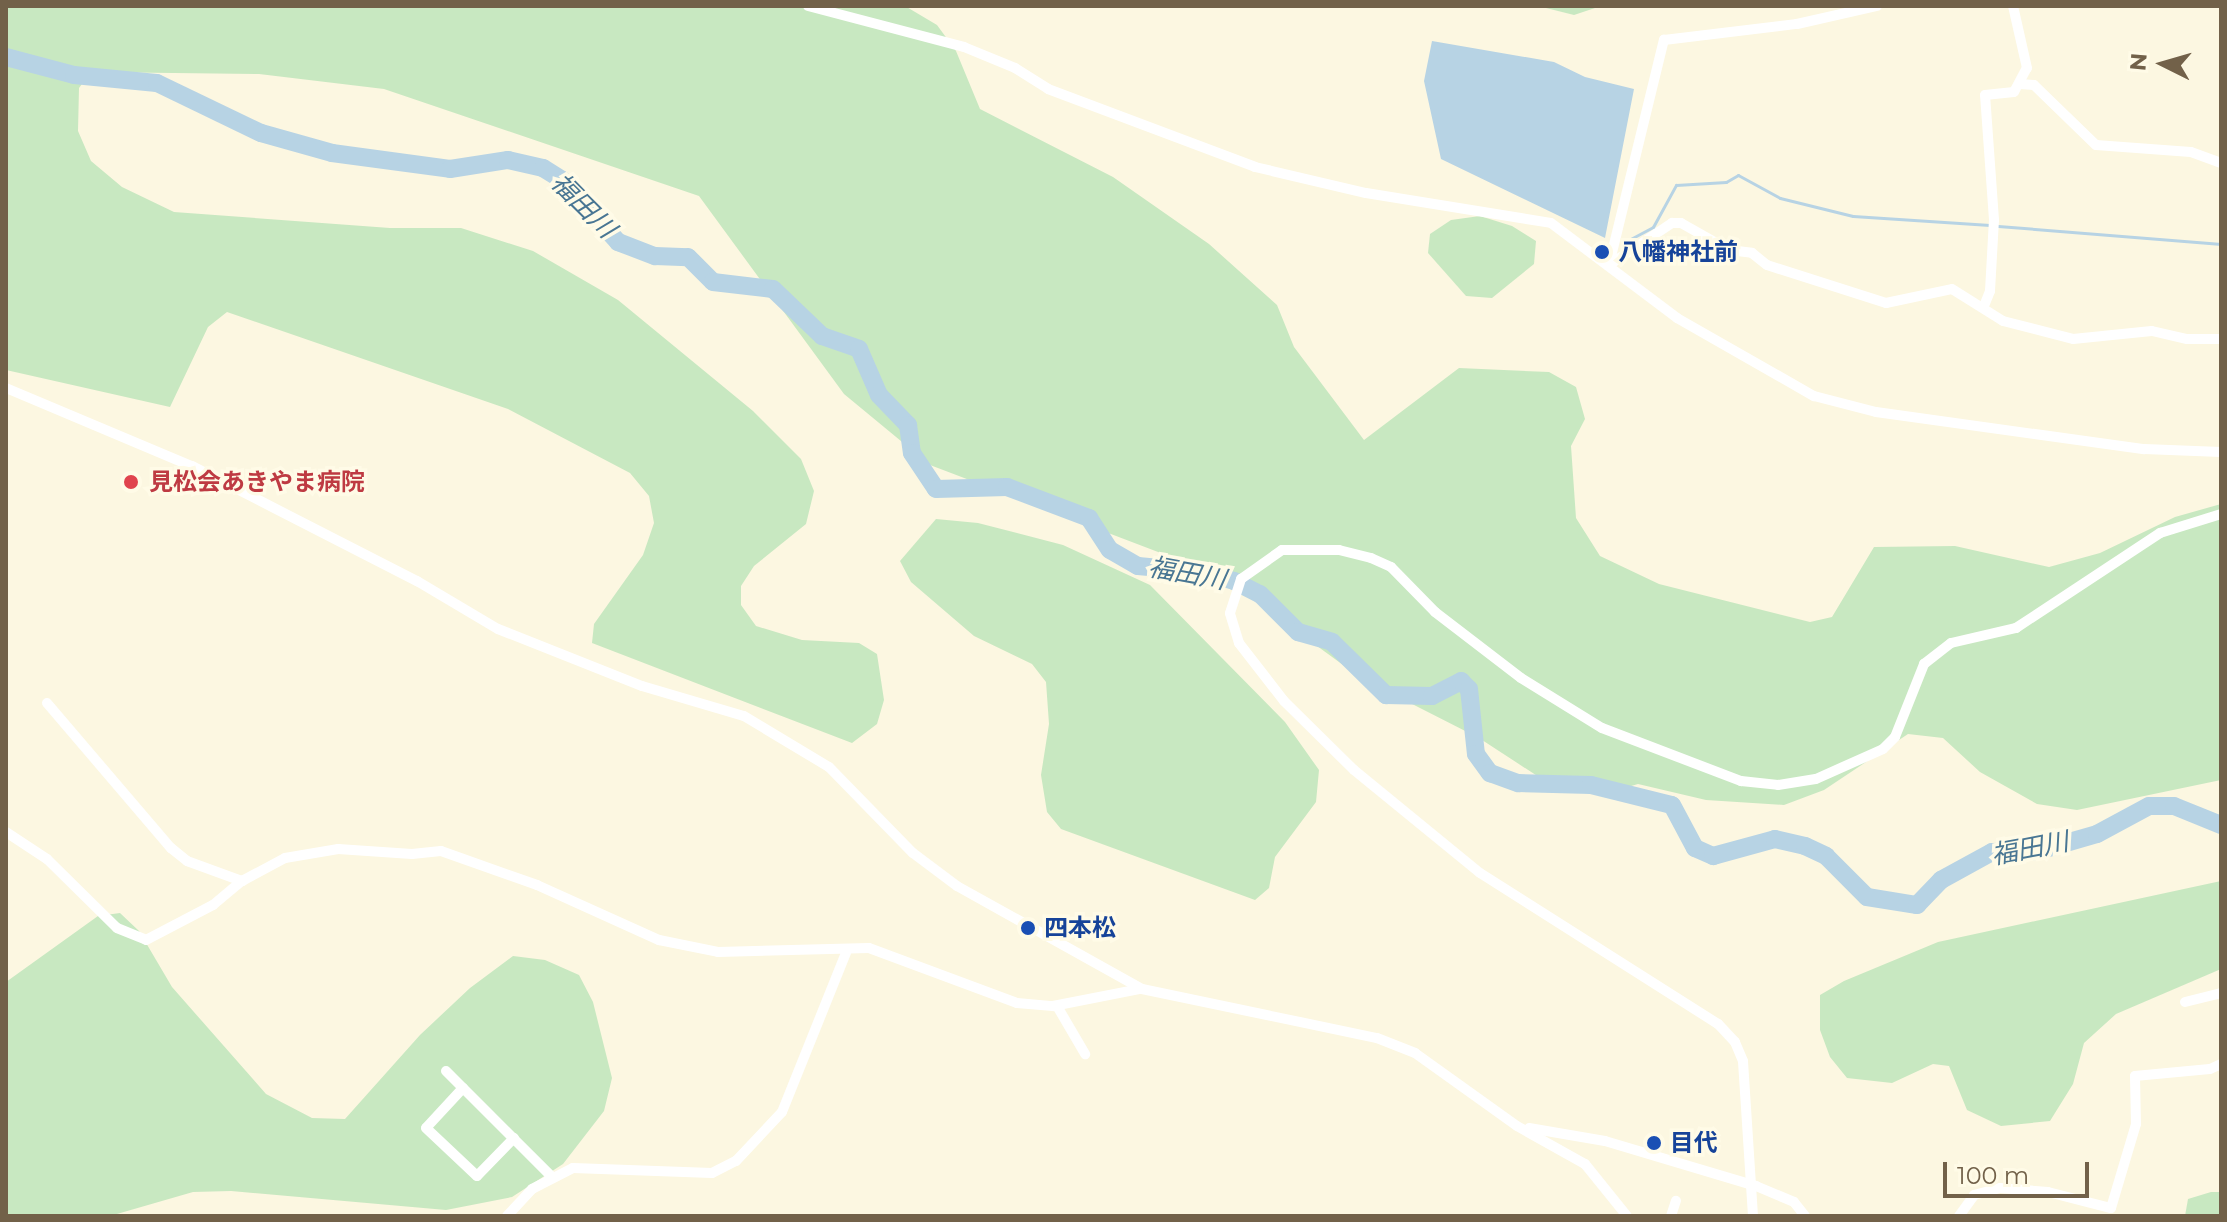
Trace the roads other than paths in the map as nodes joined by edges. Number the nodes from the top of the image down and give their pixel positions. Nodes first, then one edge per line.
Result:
1 (808, 6) edge
2 (1877, 6) edge
3 (2013, 6) edge
4 (2020, 84) junction
5 (2221, 163) edge
6 (1609, 265) junction
7 (1984, 306) junction
8 (2221, 339) edge
9 (6, 388) edge
10 (2221, 452) edge
11 (2221, 514) edge
12 (47, 703) dead end
13 (6, 832) edge
14 (242, 881) junction
15 (847, 950) junction
16 (1142, 989) junction
17 (2221, 993) edge
18 (2185, 1002) dead end
19 (1057, 1006) junction
20 (1085, 1054) dead end
21 (2221, 1064) edge
22 (446, 1071) dead end
23 (463, 1088) junction
24 (1517, 1126) junction
25 (514, 1138) junction
26 (551, 1176) junction
27 (1751, 1187) junction
28 (1676, 1201) dead end
29 (507, 1216) edge
30 (1627, 1216) edge
31 (1671, 1216) edge
32 (1753, 1216) edge
33 (1805, 1216) edge
34 (1959, 1216) edge

1 - 6 street
2 - 6 street
3 - 4 street
4 - 5 street
4 - 7 street
6 - 7 street
6 - 10 street
7 - 8 street
9 - 16 street
11 - 27 street
12 - 14 street
13 - 14 street
14 - 15 street
15 - 19 street
15 - 26 street
16 - 19 street
16 - 24 street
17 - 18 street
19 - 20 street
21 - 34 street
22 - 23 street
23 - 25 street
23 - 25 street
24 - 27 street
24 - 30 street
25 - 26 street
26 - 29 street
27 - 32 street
27 - 33 street
28 - 31 street

